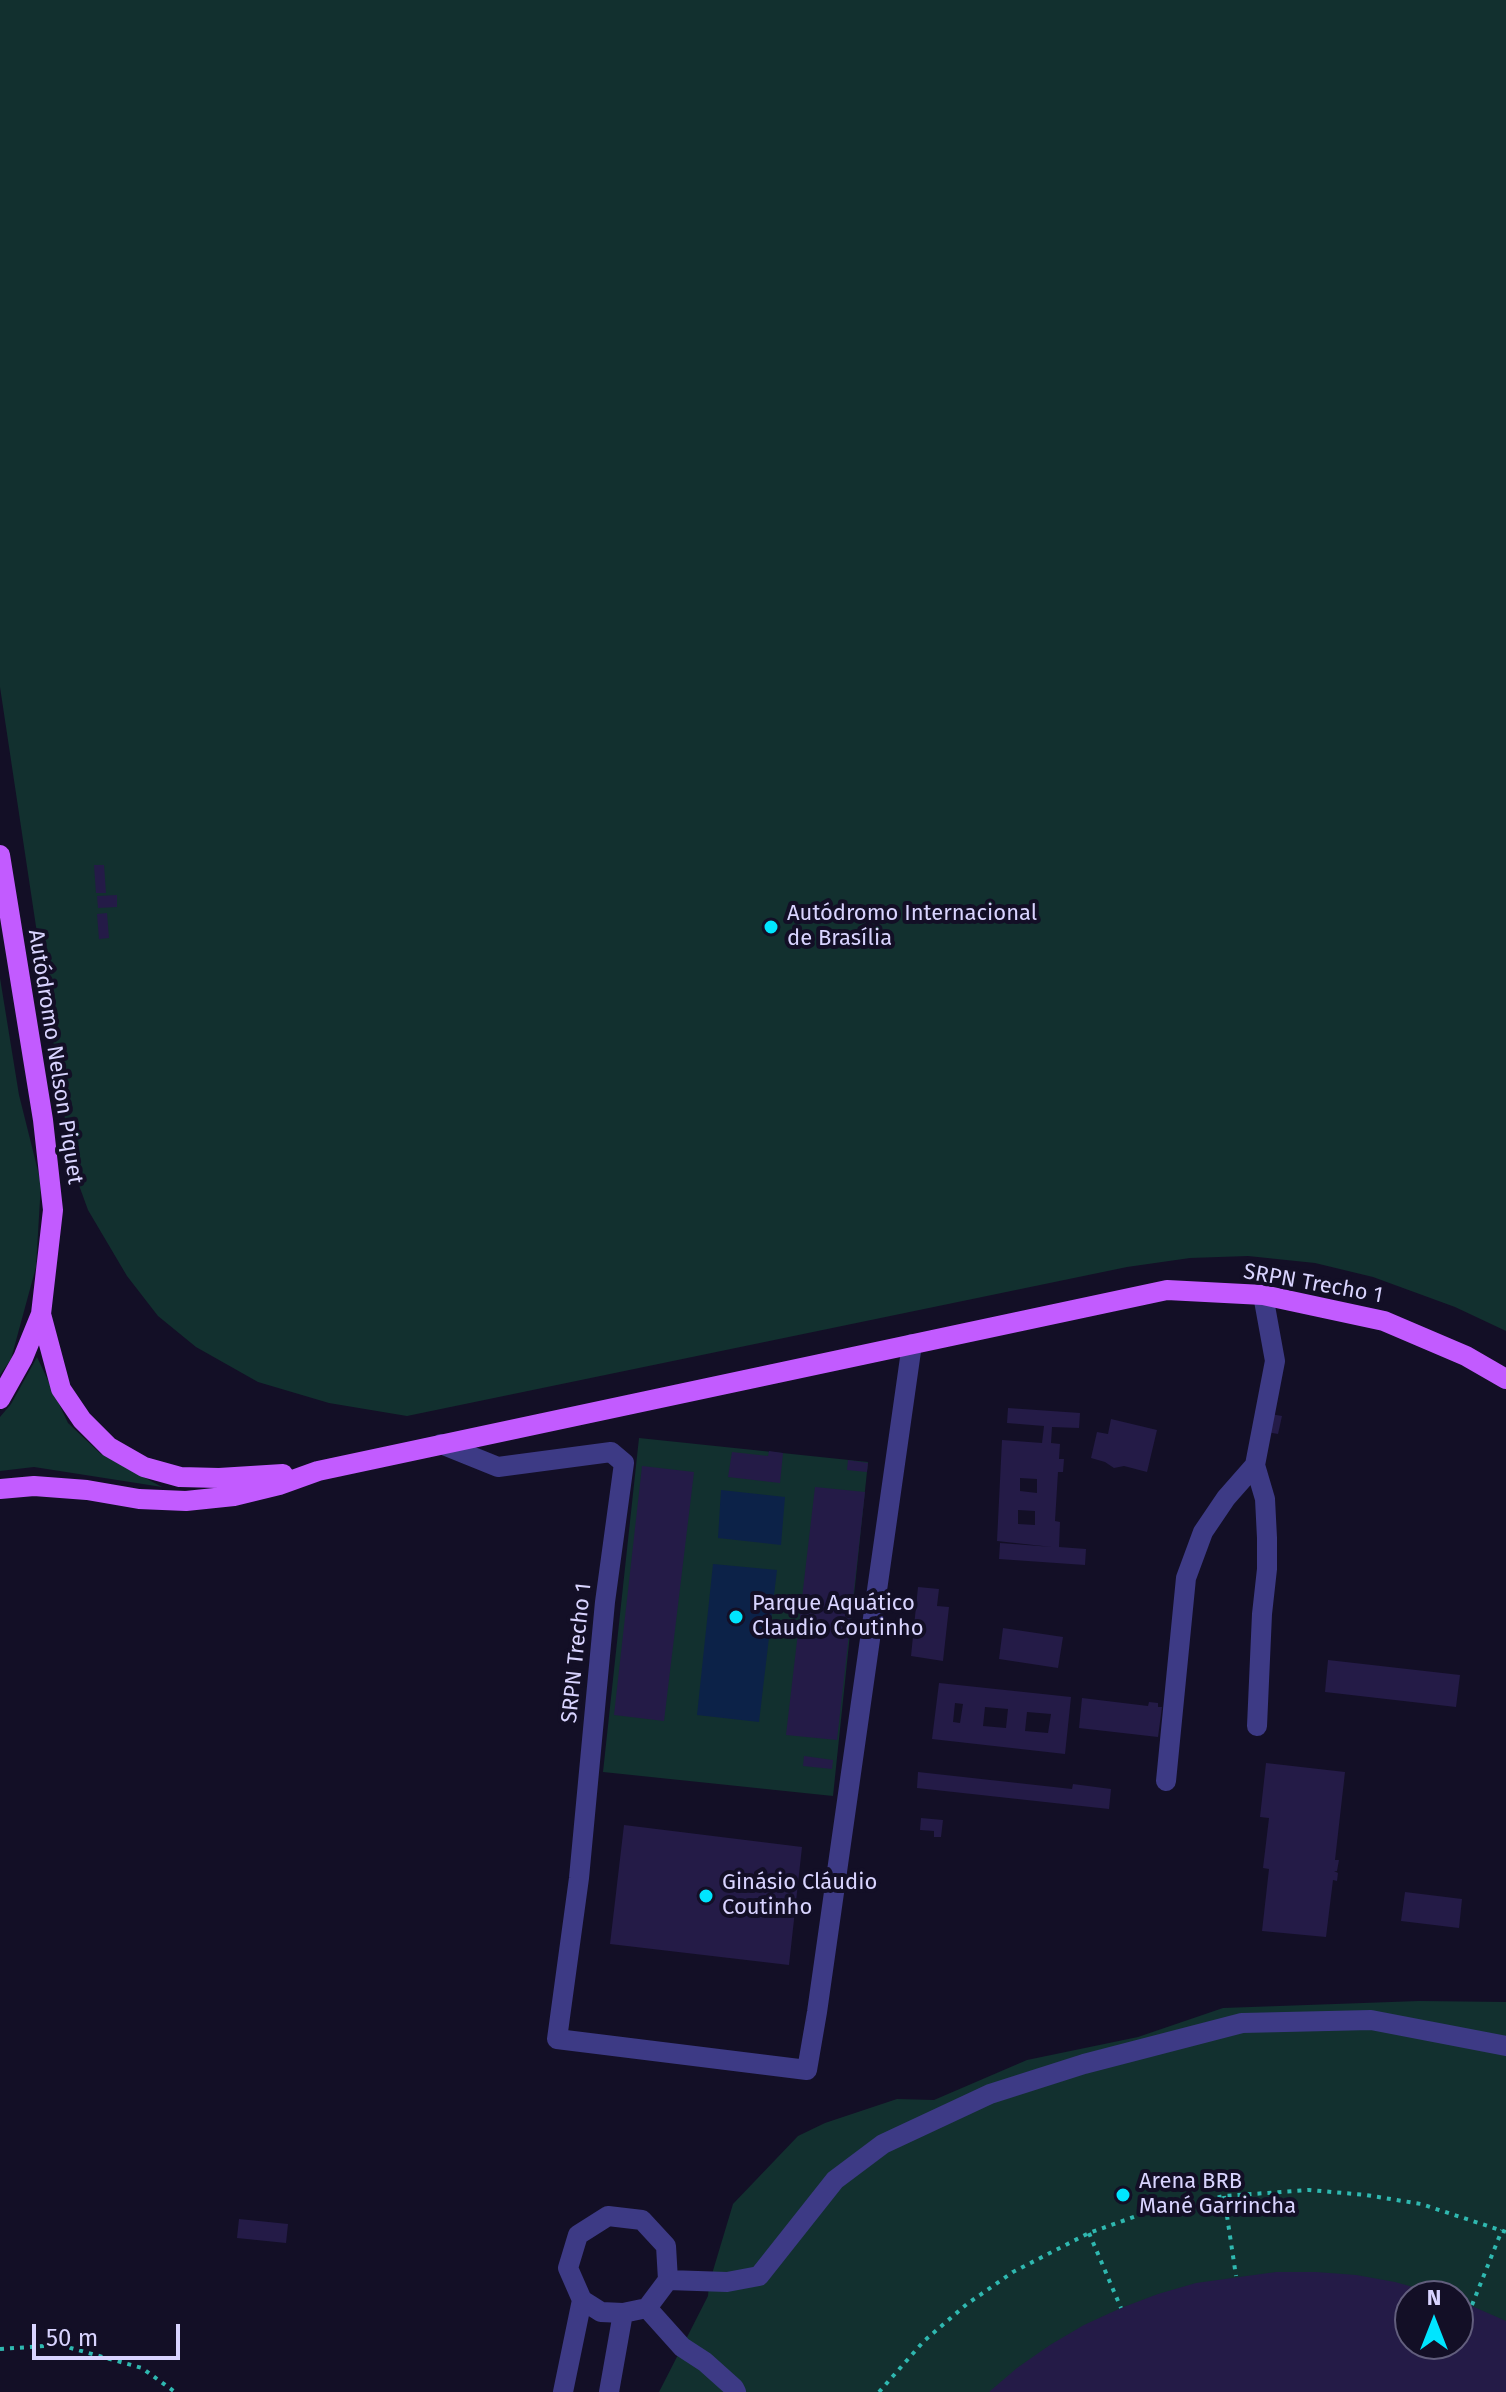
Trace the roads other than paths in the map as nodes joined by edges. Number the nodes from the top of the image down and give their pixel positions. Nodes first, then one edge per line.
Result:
1 (0, 855) edge
2 (0, 933) edge
3 (17, 962) junction
4 (1263, 1295) junction
5 (41, 1314) junction
6 (912, 1344) junction
7 (1506, 1379) edge
8 (0, 1399) edge
9 (441, 1444) junction
10 (1255, 1465) junction
11 (318, 1471) junction
12 (0, 1489) edge
13 (1257, 1726) dead end
14 (1166, 1781) dead end
15 (1506, 2046) edge
16 (668, 2280) junction
17 (582, 2300) junction
18 (647, 2308) junction
19 (623, 2313) junction
20 (563, 2392) edge
21 (609, 2392) edge
22 (736, 2392) edge

1 - 3 main road, Autódromo Nelson Piquet
2 - 3 main road
3 - 5 main road, Autódromo Nelson Piquet
4 - 6 main road, SRPN Trecho 1
4 - 7 main road, SRPN Trecho 1
4 - 10 lane
5 - 8 main road, Autódromo Nelson Piquet
5 - 11 main road, SRPN Trecho 1
6 - 9 main road, SRPN Trecho 1
6 - 9 lane, SRPN Trecho 1
9 - 11 main road, SRPN Trecho 1
10 - 13 lane
10 - 14 lane
11 - 12 main road, SRPN Trecho 1
15 - 16 lane
16 - 17 lane
16 - 18 lane
17 - 19 lane
17 - 20 lane
18 - 19 lane
18 - 22 lane
19 - 21 lane

